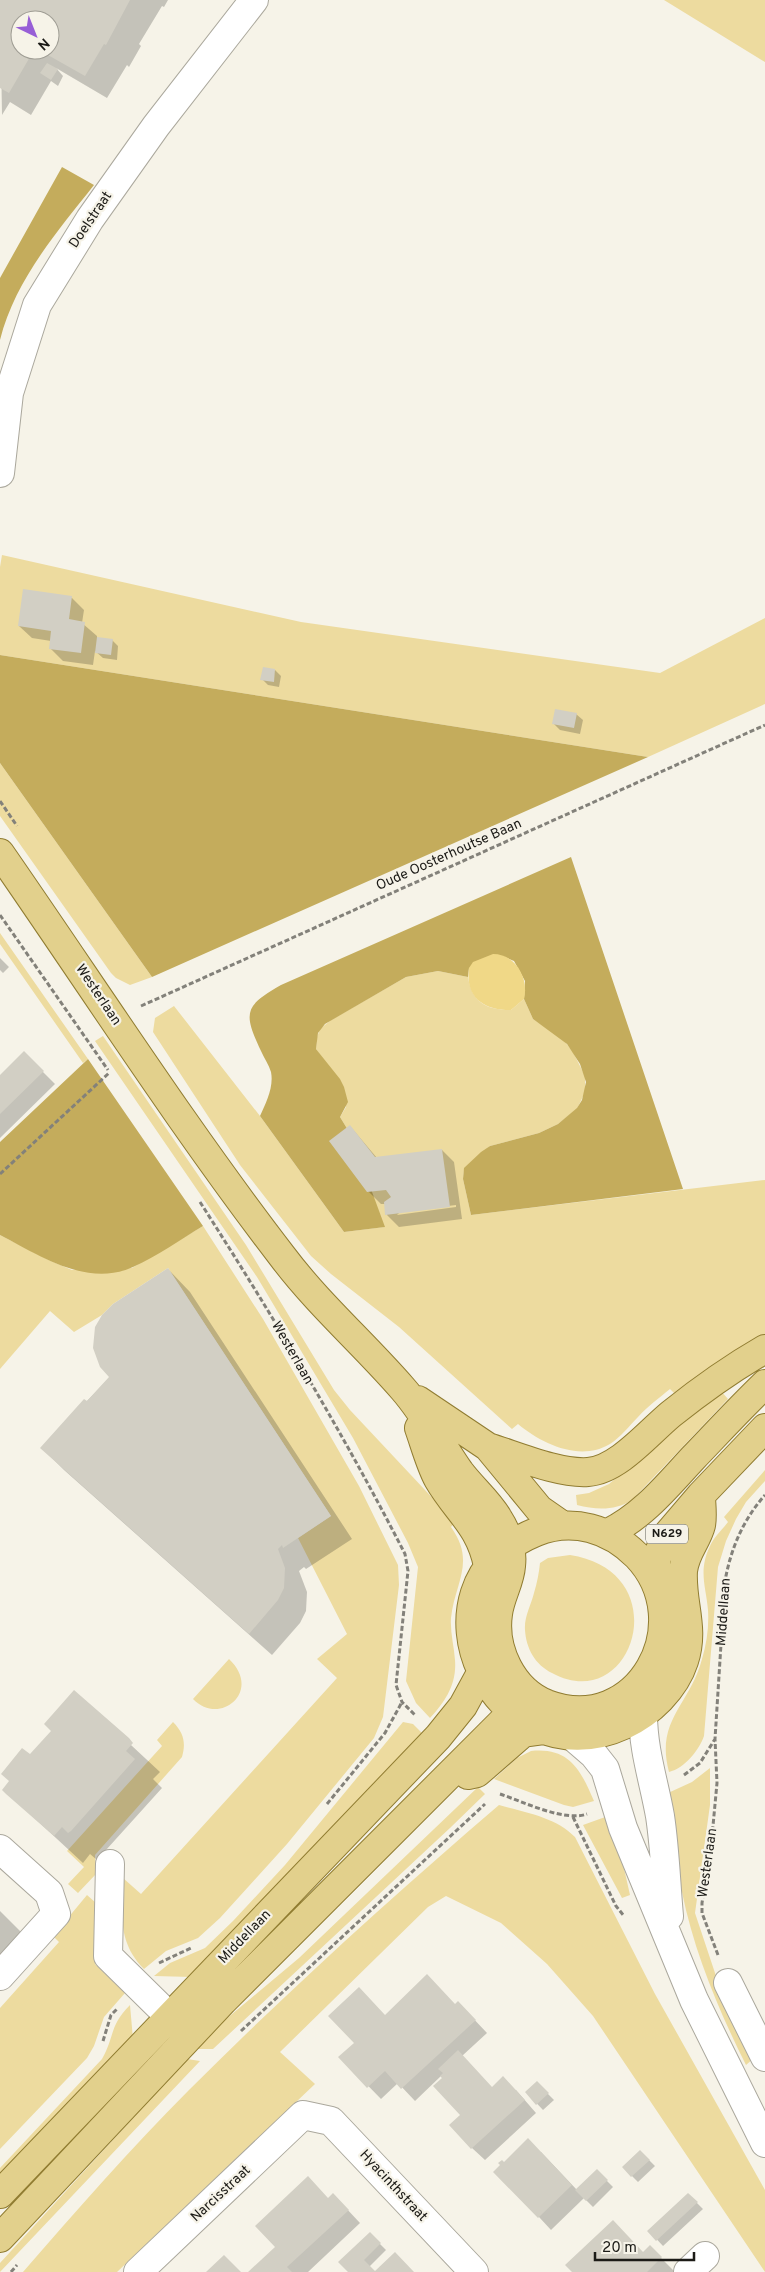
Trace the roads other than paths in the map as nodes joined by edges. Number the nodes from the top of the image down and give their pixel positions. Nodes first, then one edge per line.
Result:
1 (254, 0) edge
2 (0, 473) edge
3 (0, 853) edge
4 (765, 1349) edge
5 (765, 1384) edge
6 (405, 1391) junction
7 (765, 1428) edge
8 (488, 1447) junction
9 (701, 1495) junction
10 (562, 1525) junction
11 (608, 1533) junction
12 (510, 1546) junction
13 (488, 1566) junction
14 (656, 1584) junction
15 (481, 1672) junction
16 (643, 1680) junction
17 (540, 1701) junction
18 (513, 1712) junction
19 (643, 1714) junction
20 (545, 1730) junction
21 (572, 1736) junction
22 (447, 1778) junction
23 (0, 1848) edge
24 (110, 1864) dead end
25 (672, 1945) junction
26 (0, 1976) edge
27 (728, 1983) road end
28 (169, 2016) junction
29 (765, 2057) edge
30 (303, 2115) joint
31 (763, 2134) edge
32 (0, 2194) edge
33 (0, 2238) edge
34 (138, 2272) edge
35 (474, 2272) edge

1 - 2 street, Doelstraat
3 - 6 main road, Westerlaan
4 - 8 main road
5 - 11 main road, N629
6 - 8 main road, Westerlaan
6 - 12 main road, Westerlaan
6 - 13 main road, Westerlaan
7 - 9 main road, N629
8 - 10 main road, Westerlaan
9 - 14 main road, N629
9 - 19 main road, N629
10 - 11 main road
10 - 12 main road
11 - 14 main road
12 - 13 main road
12 - 17 main road
13 - 15 main road
14 - 16 main road
15 - 18 main road
15 - 28 main road, Middellaan
16 - 17 main road
16 - 19 main road
17 - 18 main road
18 - 20 main road
18 - 22 main road, Middellaan
19 - 21 main road
19 - 25 street
20 - 21 main road
20 - 22 main road
21 - 25 street
22 - 33 main road, Middellaan
23 - 26 street
24 - 28 street
25 - 31 street
27 - 29 street
28 - 32 main road, Middellaan
30 - 34 street, Narcisstraat
30 - 35 street, Hyacinthstraat

